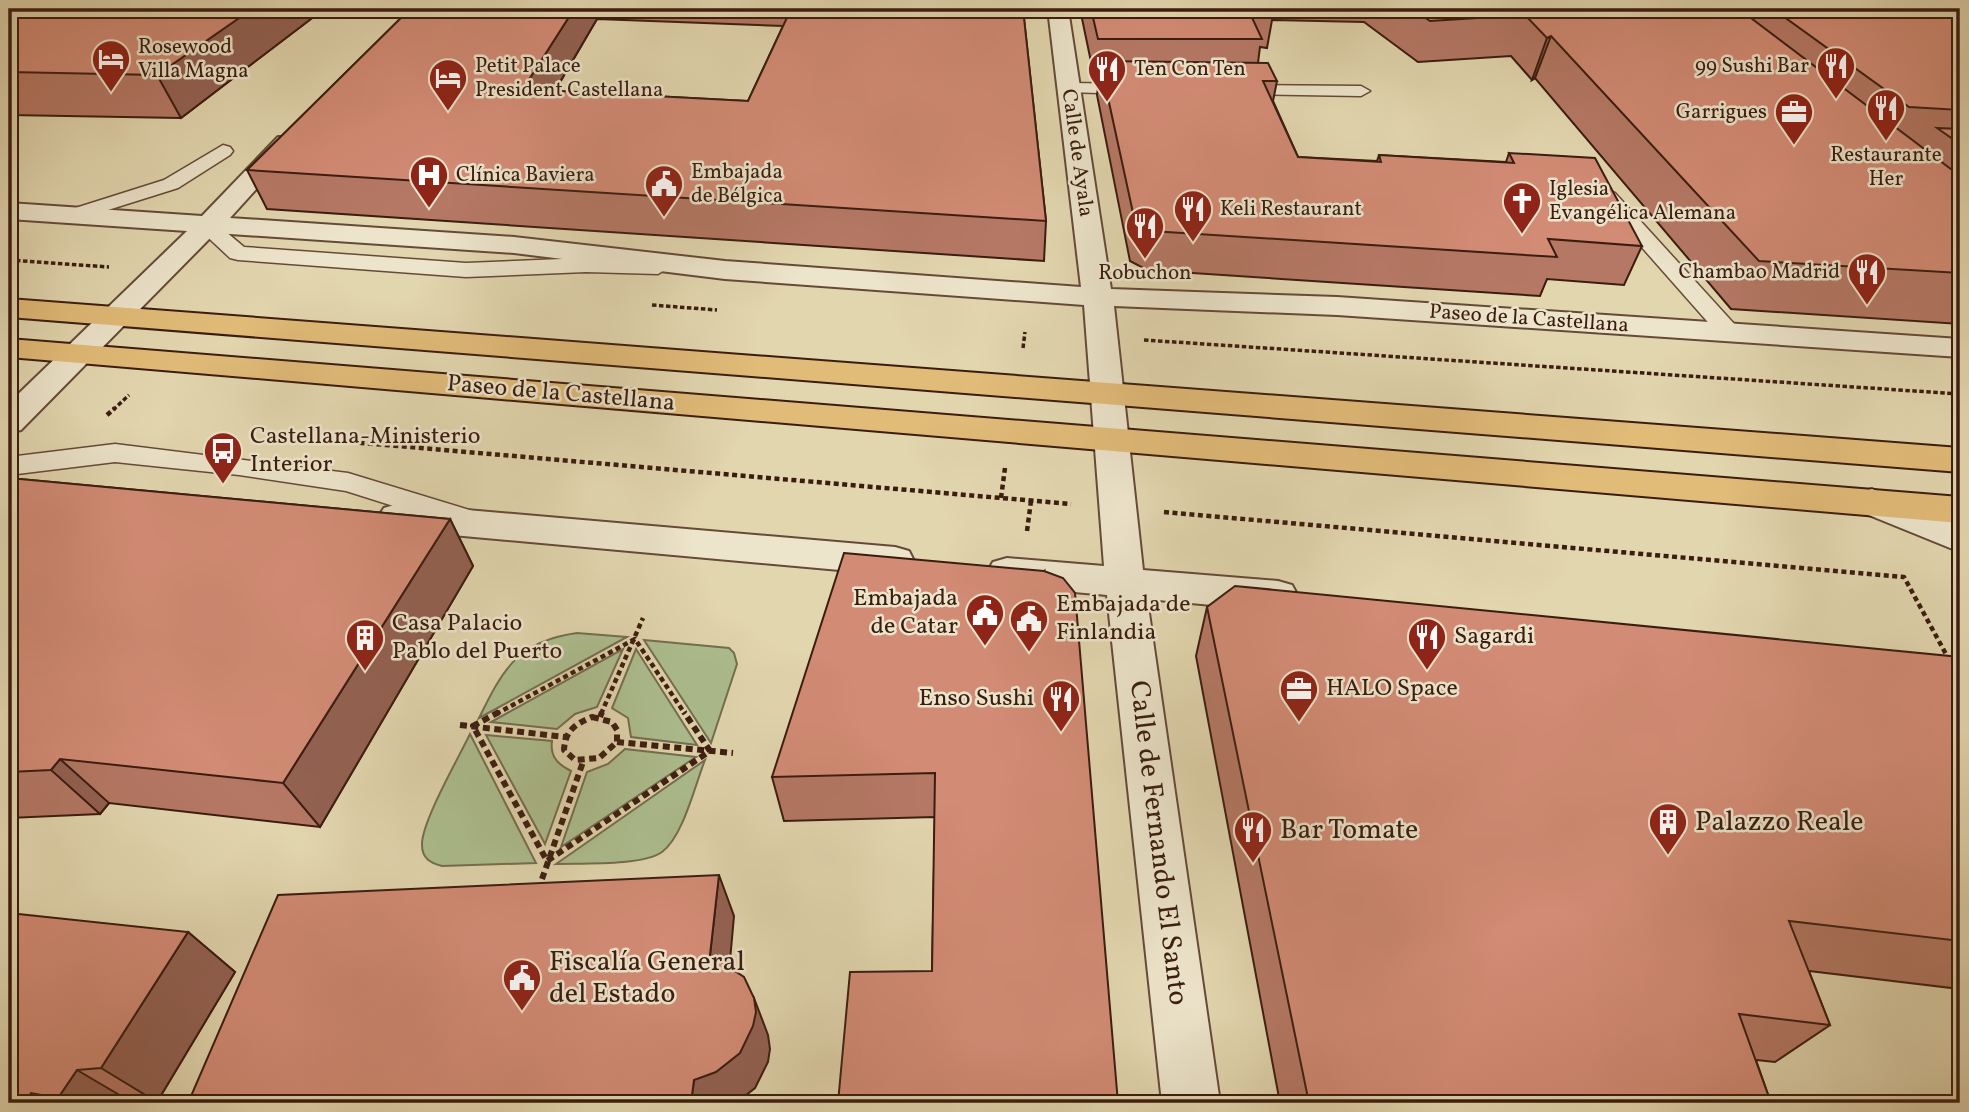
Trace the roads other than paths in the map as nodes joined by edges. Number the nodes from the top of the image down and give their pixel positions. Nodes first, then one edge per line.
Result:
1 (1058, 9) edge
2 (1069, 88) junction
3 (1162, 89) edge
4 (1216, 90) edge
5 (1361, 91) dead end
6 (303, 125) edge
7 (223, 151) dead end
8 (200, 152) dead end
9 (132, 197) junction
10 (1608, 197) edge
11 (9, 211) edge
12 (73, 215) junction
13 (206, 225) junction
14 (1098, 297) junction
15 (9, 308) edge
16 (118, 317) junction
17 (1729, 332) junction
18 (9, 348) edge
19 (1960, 348) edge
20 (81, 354) junction
21 (1109, 394) junction
22 (9, 422) edge
23 (1114, 439) junction
24 (1960, 460) edge
25 (9, 466) edge
26 (9, 482) edge
27 (69, 492) edge
28 (1872, 502) junction
29 (1960, 510) edge
30 (313, 511) edge
31 (478, 523) junction
32 (1960, 539) edge
33 (927, 564) edge
34 (968, 568) edge
35 (1125, 583) junction
36 (1320, 600) edge
37 (1191, 1103) edge

1 - 2 street, Calle de Ayala
2 - 3 lane
2 - 14 street, Calle de Ayala
4 - 5 lane
6 - 13 street
7 - 9 lane
8 - 9 lane
9 - 12 lane
10 - 17 lane
11 - 12 street, Paseo de la Castellana
12 - 13 street, Paseo de la Castellana
13 - 14 street, Paseo de la Castellana
13 - 16 street
14 - 17 street, Paseo de la Castellana
14 - 21 street
15 - 16 highway, Paseo de la Castellana
16 - 20 street
16 - 21 highway, Paseo de la Castellana
17 - 19 street, Paseo de la Castellana
18 - 20 highway, Paseo de la Castellana
20 - 22 street
20 - 23 highway, Paseo de la Castellana
21 - 23 street
21 - 24 highway, Paseo de la Castellana
23 - 28 highway, Paseo de la Castellana
23 - 35 street
25 - 31 lane
26 - 27 street
28 - 29 highway, Paseo de la Castellana
28 - 32 street, Paseo de la Castellana
30 - 31 street
31 - 33 street
34 - 35 street
35 - 36 street
35 - 37 street, Calle de Fernando El Santo

